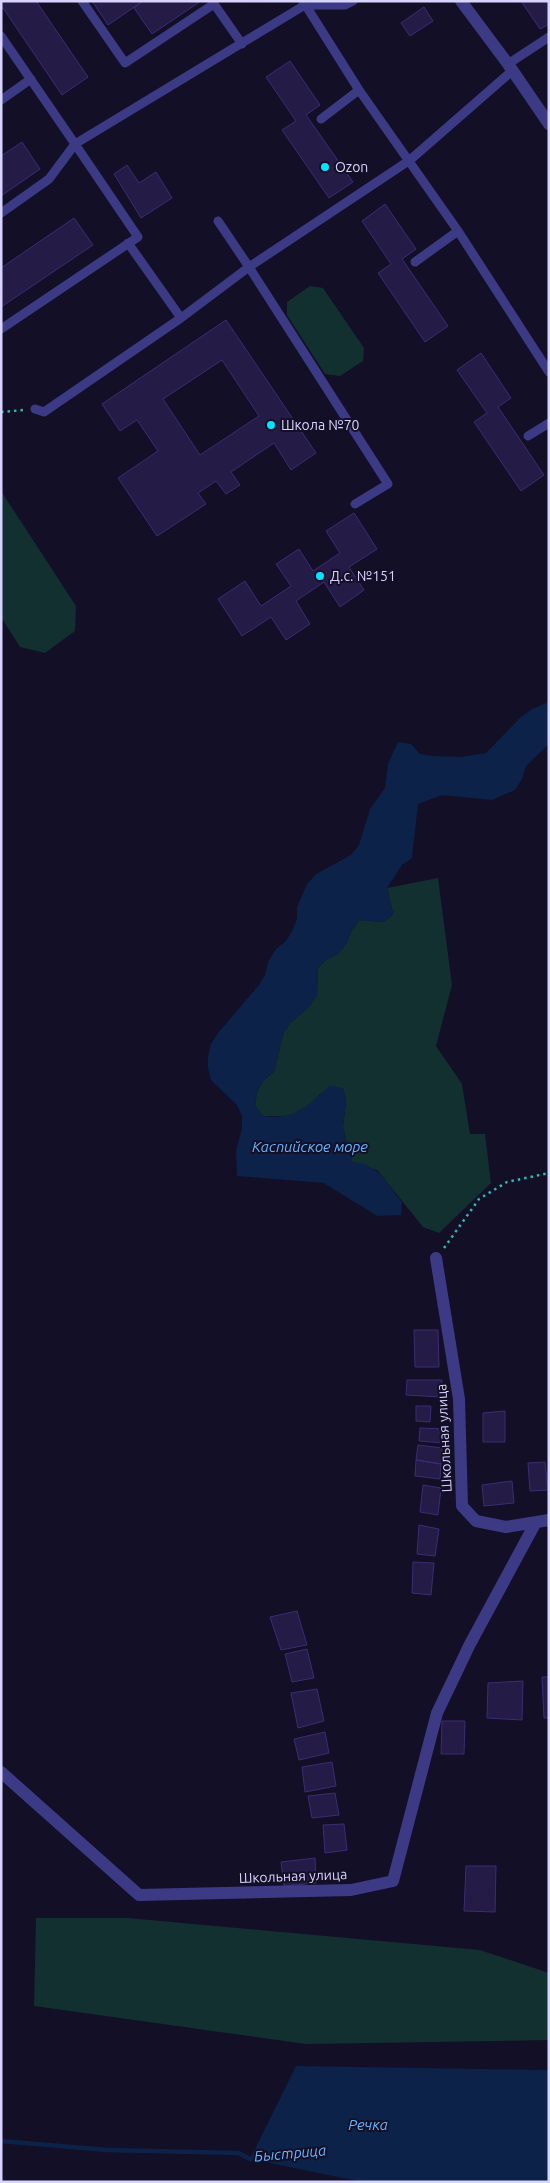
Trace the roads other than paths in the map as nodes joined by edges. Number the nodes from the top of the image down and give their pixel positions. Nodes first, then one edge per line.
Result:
1 (82, 1) edge
2 (353, 1) edge
3 (461, 1) edge
4 (213, 3) edge
5 (304, 3) edge
6 (1, 36) edge
7 (549, 37) edge
8 (242, 44) junction
9 (510, 68) junction
10 (31, 79) junction
11 (359, 90) junction
12 (1, 100) edge
13 (544, 108) edge
14 (320, 119) dead end
15 (549, 124) edge
16 (75, 144) junction
17 (410, 160) junction
18 (1, 213) edge
19 (218, 221) dead end
20 (458, 231) junction
21 (128, 243) junction
22 (415, 262) dead end
23 (249, 267) junction
24 (181, 318) junction
25 (1, 329) edge
26 (549, 372) edge
27 (35, 409) road end
28 (549, 423) edge
29 (528, 436) dead end
30 (355, 504) dead end
31 (436, 1258) road end
32 (542, 1521) edge
33 (1, 1772) edge

1 - 4 lane
2 - 5 lane
3 - 9 street
4 - 8 lane
5 - 8 lane
5 - 11 lane
6 - 10 lane
7 - 9 lane
8 - 16 lane
9 - 13 street
9 - 17 lane
10 - 12 lane
10 - 16 lane
11 - 14 lane
11 - 17 lane
13 - 15 street
16 - 18 lane
16 - 21 lane
17 - 20 lane
17 - 23 lane
19 - 23 lane
20 - 22 lane
20 - 26 lane
21 - 24 lane
21 - 25 lane
23 - 24 lane
23 - 30 lane
24 - 27 lane
28 - 29 lane
31 - 32 street, Школьная улица
32 - 33 street, Школьная улица

